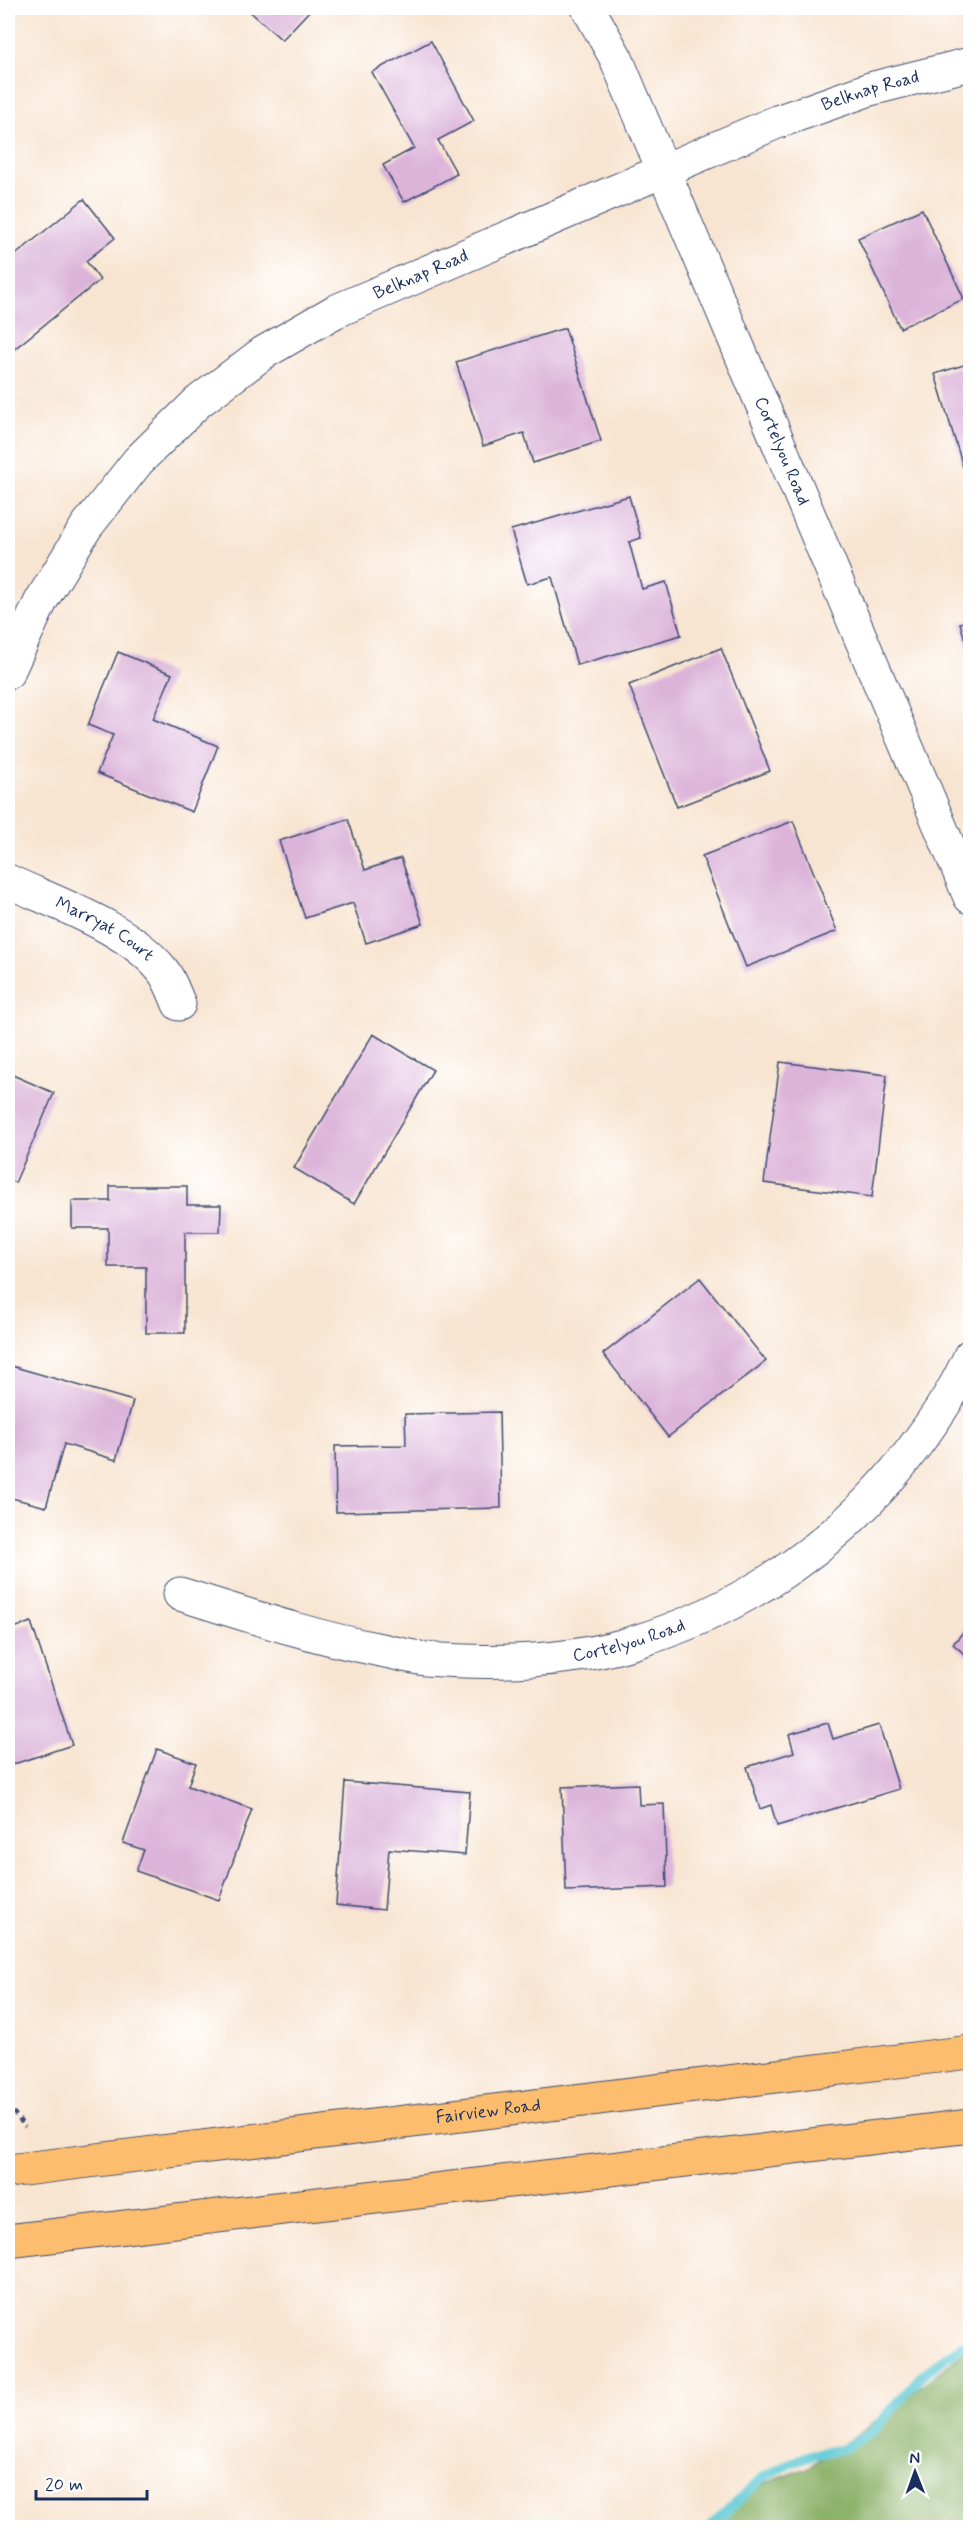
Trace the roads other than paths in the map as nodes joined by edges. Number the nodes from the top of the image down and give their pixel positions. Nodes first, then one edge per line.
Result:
1 (588, 8) edge
2 (970, 64) edge
3 (663, 171) junction
4 (8, 672) edge
5 (8, 881) edge
6 (970, 897) edge
7 (179, 1004) dead end
8 (970, 1356) edge
9 (180, 1594) dead end
10 (970, 2052) edge
11 (970, 2126) edge
12 (8, 2171) edge
13 (8, 2241) edge

1 - 3 street, Cortelyou Road
2 - 3 street, Belknap Road
3 - 4 street, Belknap Road
3 - 6 street, Cortelyou Road
5 - 7 street, Marryat Court
8 - 9 street, Cortelyou Road
10 - 12 main road, Fairview Road
11 - 13 main road

